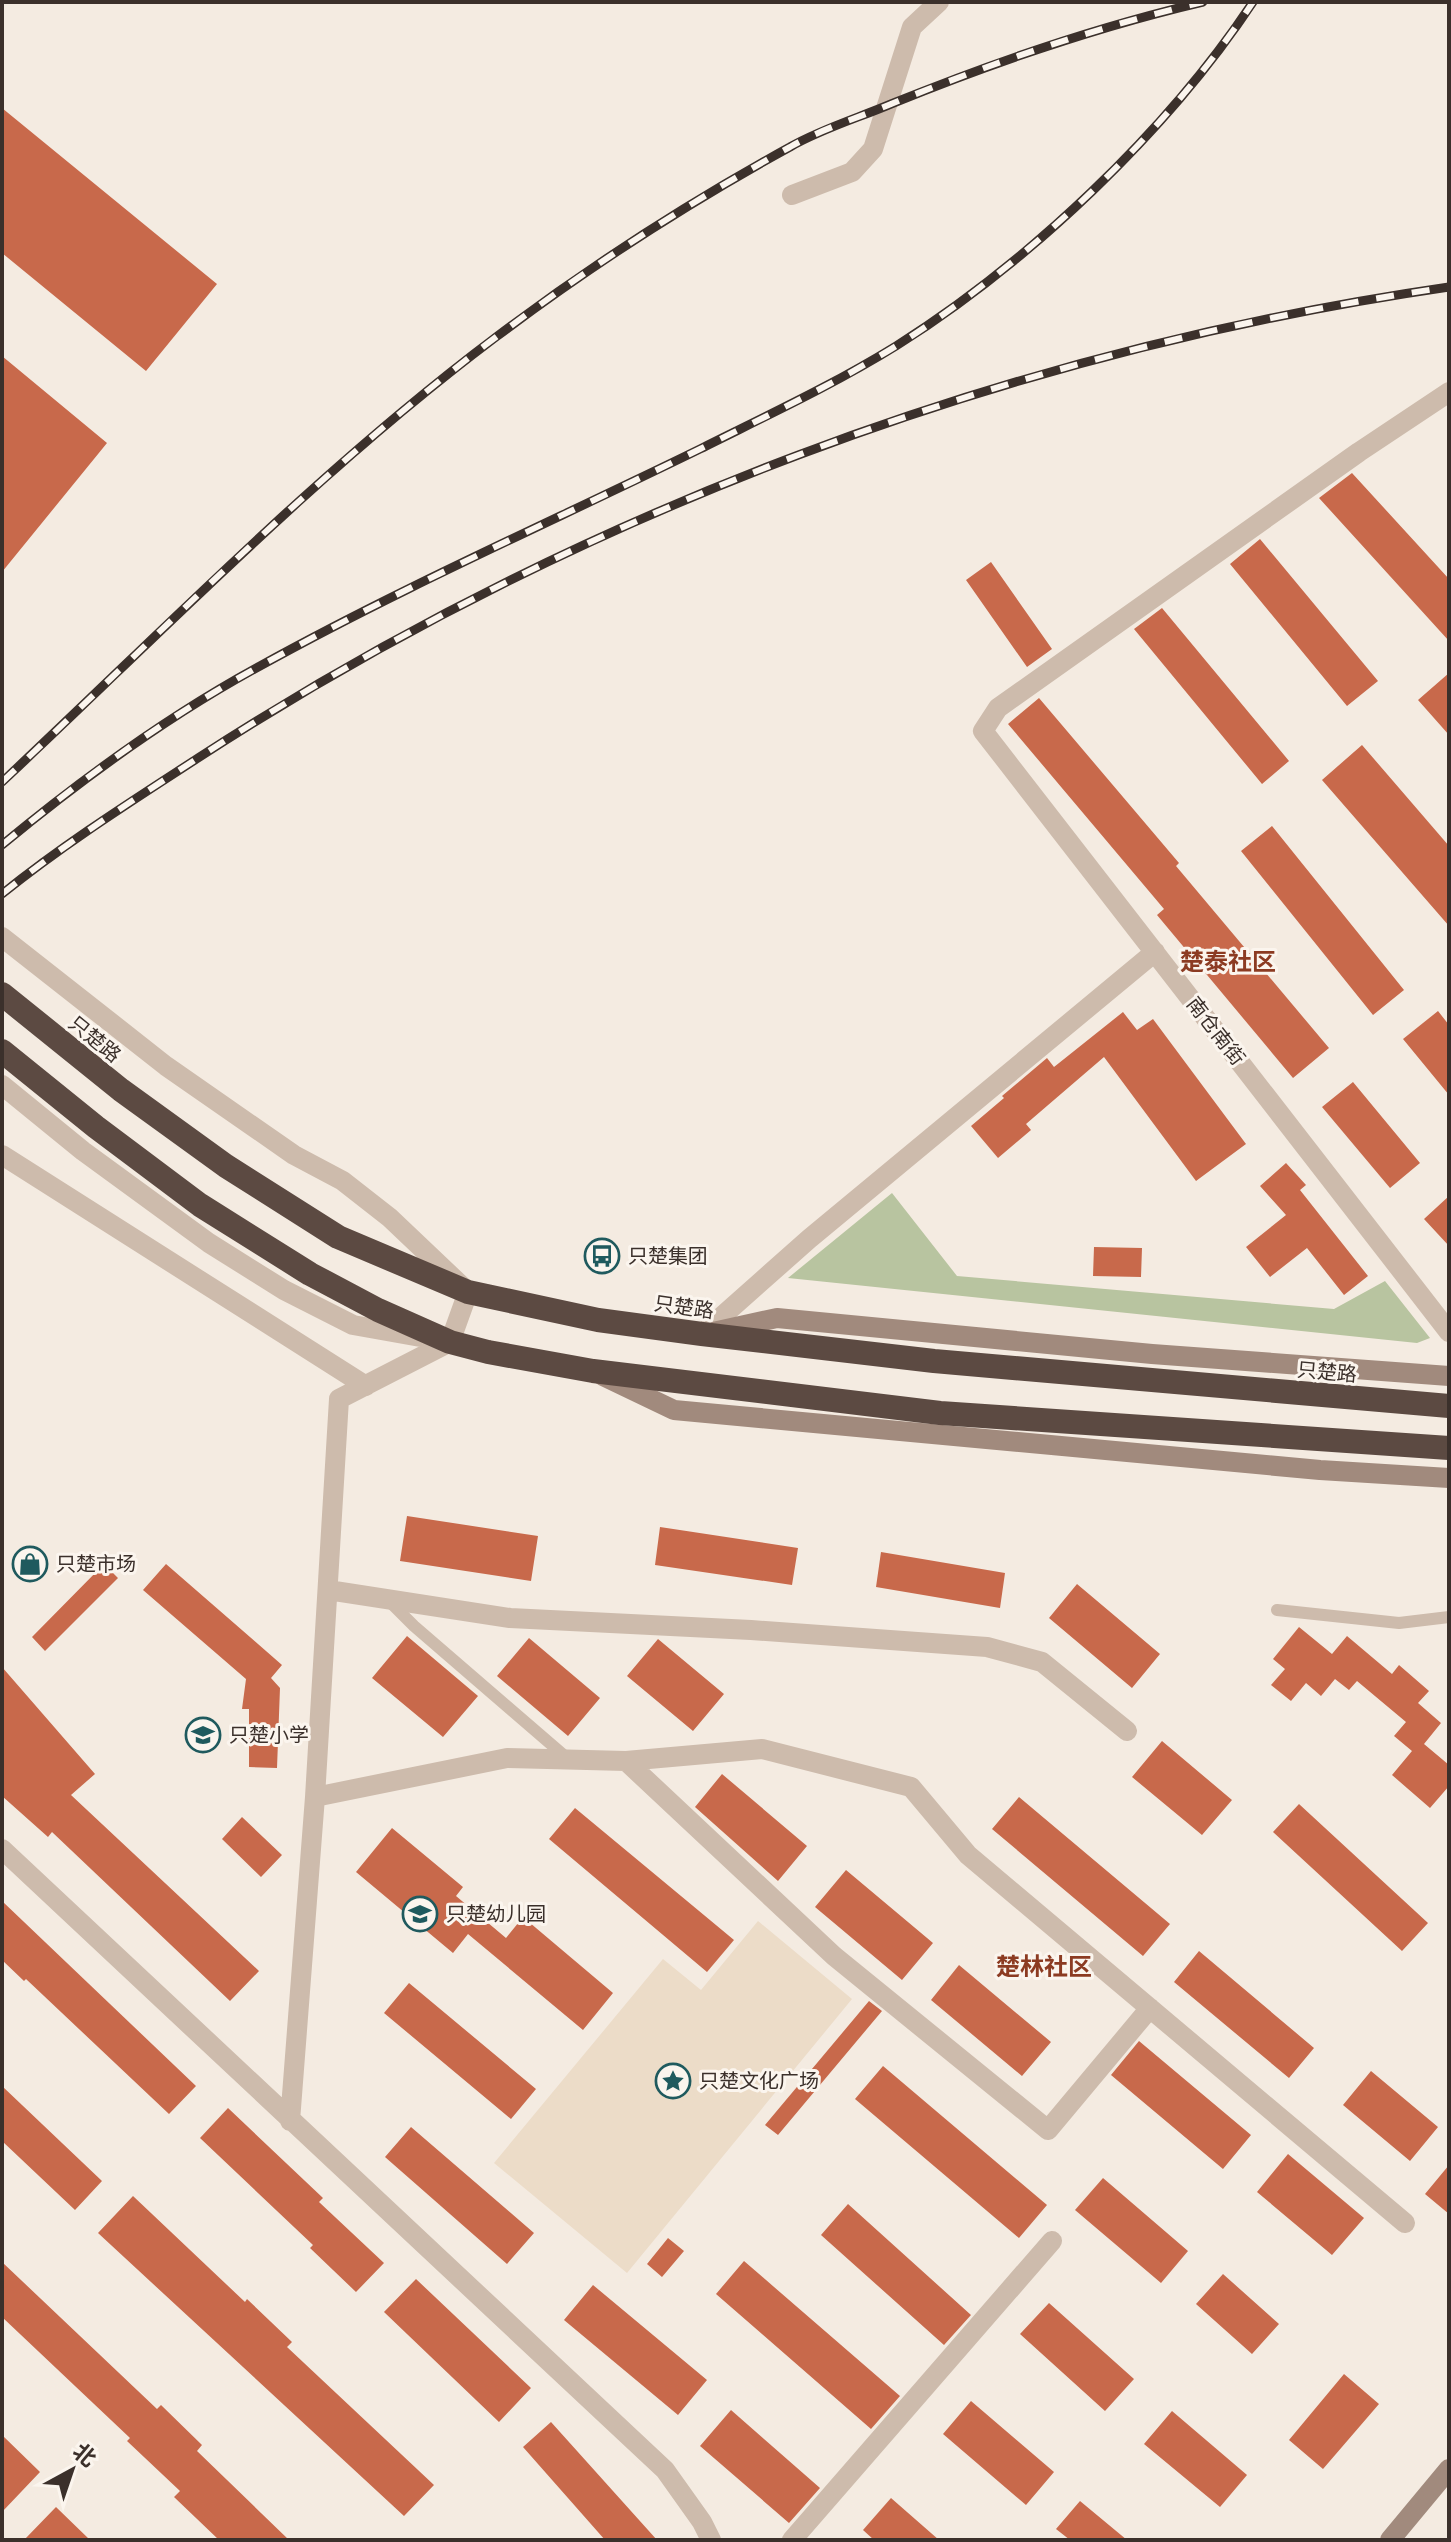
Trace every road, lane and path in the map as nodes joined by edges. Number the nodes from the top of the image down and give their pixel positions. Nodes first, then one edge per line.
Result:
1 (939, 2) edge
2 (792, 195) dead end
3 (1449, 392) edge
4 (2, 937) edge
5 (1155, 952) junction
6 (2, 994) edge
7 (2, 1051) edge
8 (2, 1085) edge
9 (2, 1155) edge
10 (468, 1292) junction
11 (1449, 1332) edge
12 (702, 1334) junction
13 (450, 1342) junction
14 (593, 1371) junction
15 (1449, 1376) edge
16 (366, 1386) junction
17 (1449, 1406) edge
18 (1449, 1448) edge
19 (1449, 1478) edge
20 (328, 1590) junction
21 (386, 1598) junction
22 (1277, 1610) dead end
23 (1449, 1617) edge
24 (1127, 1731) dead end
25 (569, 1760) junction
26 (626, 1761) junction
27 (315, 1797) junction
28 (2, 1849) edge
29 (1150, 2008) junction
30 (290, 2121) junction
31 (1405, 2223) dead end
32 (1052, 2241) dead end
33 (1449, 2469) edge
34 (711, 2540) edge
35 (792, 2540) edge
36 (1390, 2540) edge

1 - 2 street
3 - 5 street, 南仓南街
4 - 10 street
5 - 11 street, 南仓南街
5 - 12 street
6 - 10 highway, 只楚路
7 - 13 highway
8 - 13 street
9 - 16 street
10 - 12 highway, 只楚路
10 - 13 street
12 - 15 main road
12 - 17 highway, 只楚路
13 - 14 highway
13 - 16 street
14 - 18 highway
14 - 19 main road
16 - 20 street
20 - 21 street
20 - 27 street
21 - 24 street
21 - 25 lane
22 - 23 lane
25 - 26 street
25 - 27 street
26 - 29 street
26 - 29 street
27 - 30 street
28 - 30 street
29 - 31 street
30 - 34 street
32 - 35 street
33 - 36 main road

